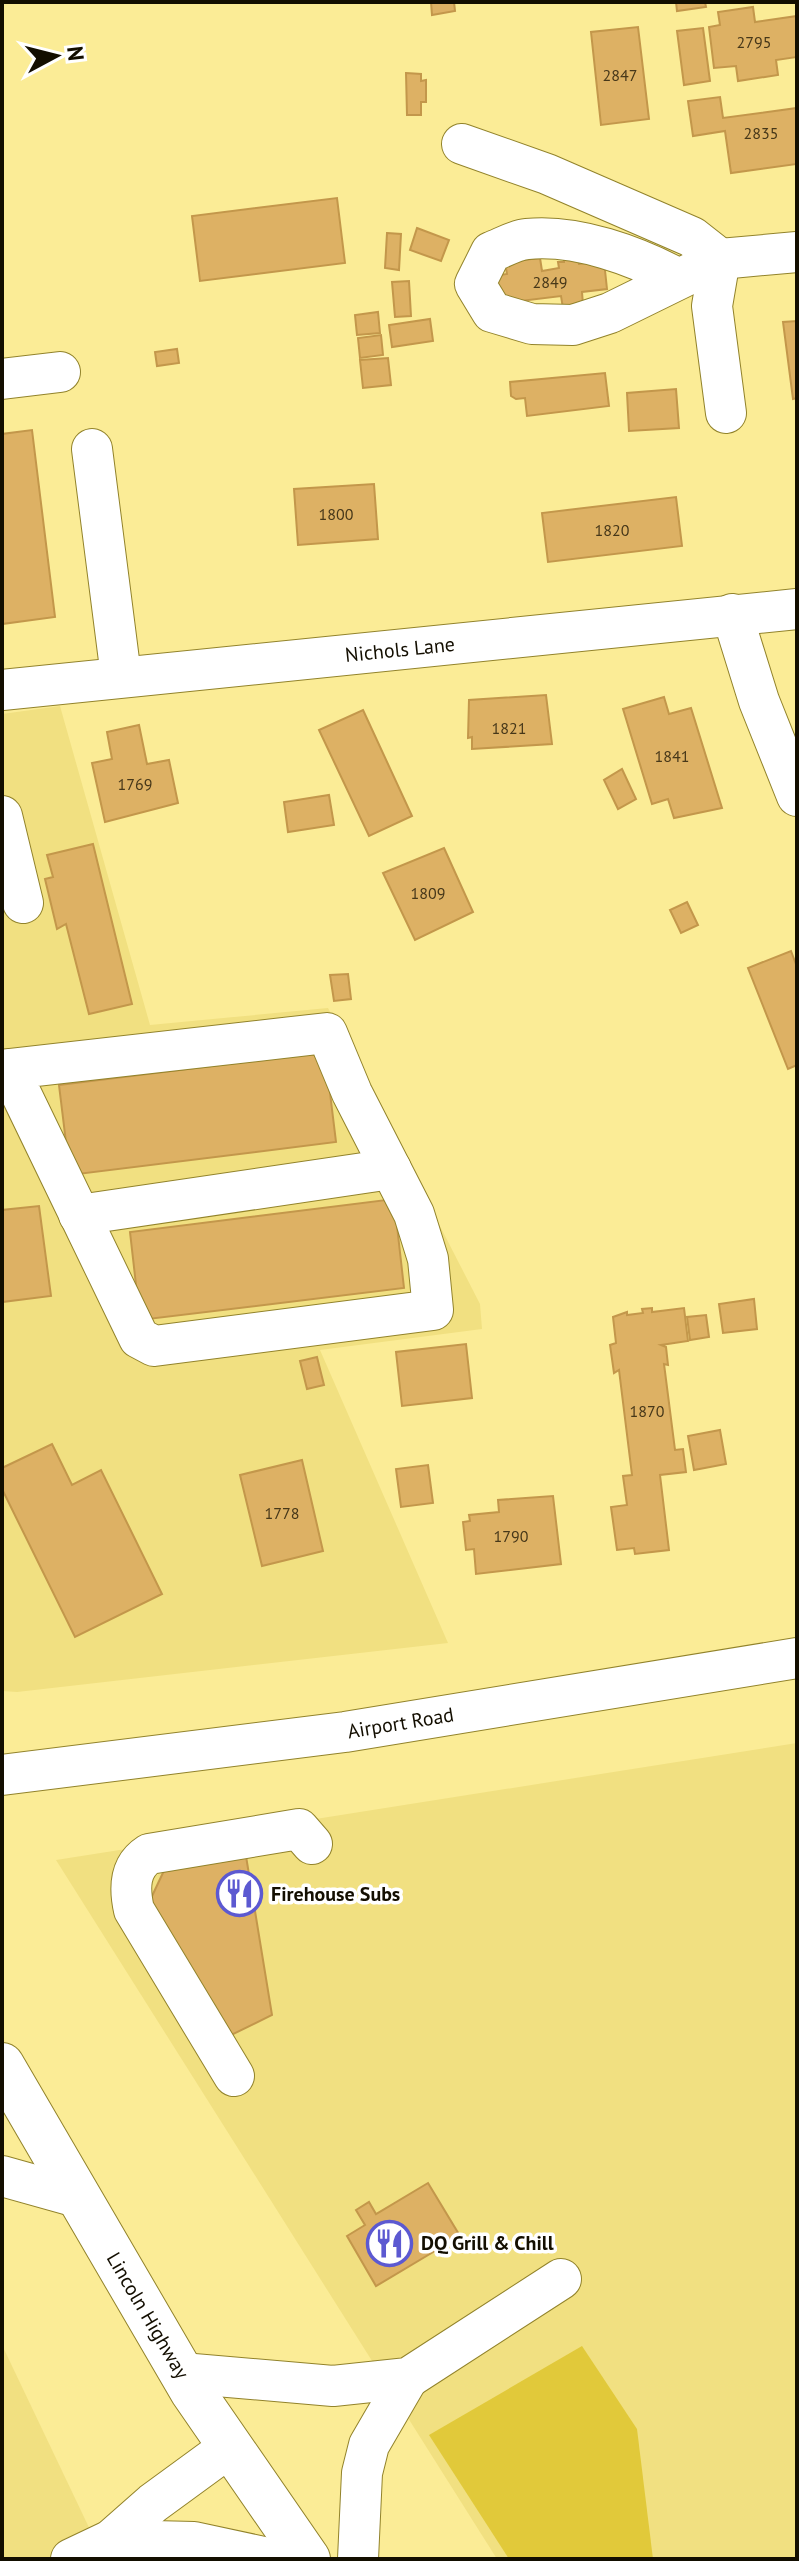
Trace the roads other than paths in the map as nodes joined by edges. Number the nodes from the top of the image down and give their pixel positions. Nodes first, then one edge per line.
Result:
1 (462, 144) dead end
2 (797, 252) edge
3 (720, 259) junction
4 (679, 279) dead end
5 (60, 372) dead end
6 (2, 379) edge
7 (726, 413) dead end
8 (92, 449) dead end
9 (797, 609) edge
10 (732, 614) junction
11 (121, 676) junction
12 (2, 690) edge
13 (797, 796) edge
14 (2, 816) edge
15 (23, 903) dead end
16 (6, 1069) edge
17 (391, 1169) junction
18 (79, 1215) junction
19 (797, 1658) edge
20 (2, 1775) edge
21 (312, 1844) dead end
22 (2, 2065) edge
23 (234, 2076) dead end
24 (2, 2176) edge
25 (77, 2197) junction
26 (561, 2279) dead end
27 (182, 2373) junction
28 (408, 2378) junction
29 (231, 2446) junction
30 (111, 2540) junction
31 (71, 2559) edge
32 (273, 2559) edge
33 (308, 2559) edge
34 (358, 2559) edge

1 - 3 street
2 - 3 street
3 - 4 street
3 - 7 street
5 - 6 street
8 - 11 street
9 - 10 street, Nichols Lane
10 - 11 street, Nichols Lane
10 - 13 street
11 - 12 street, Nichols Lane
14 - 15 street
16 - 17 street
16 - 18 street
17 - 18 street
17 - 18 street
19 - 20 street, Airport Road
21 - 23 street
22 - 25 highway, Lincoln Highway
24 - 25 street
25 - 27 highway, Lincoln Highway
26 - 28 street
27 - 28 street
27 - 29 highway, Lincoln Highway
28 - 34 street
29 - 30 street
29 - 33 highway, Lincoln Highway
30 - 31 street
30 - 32 street

